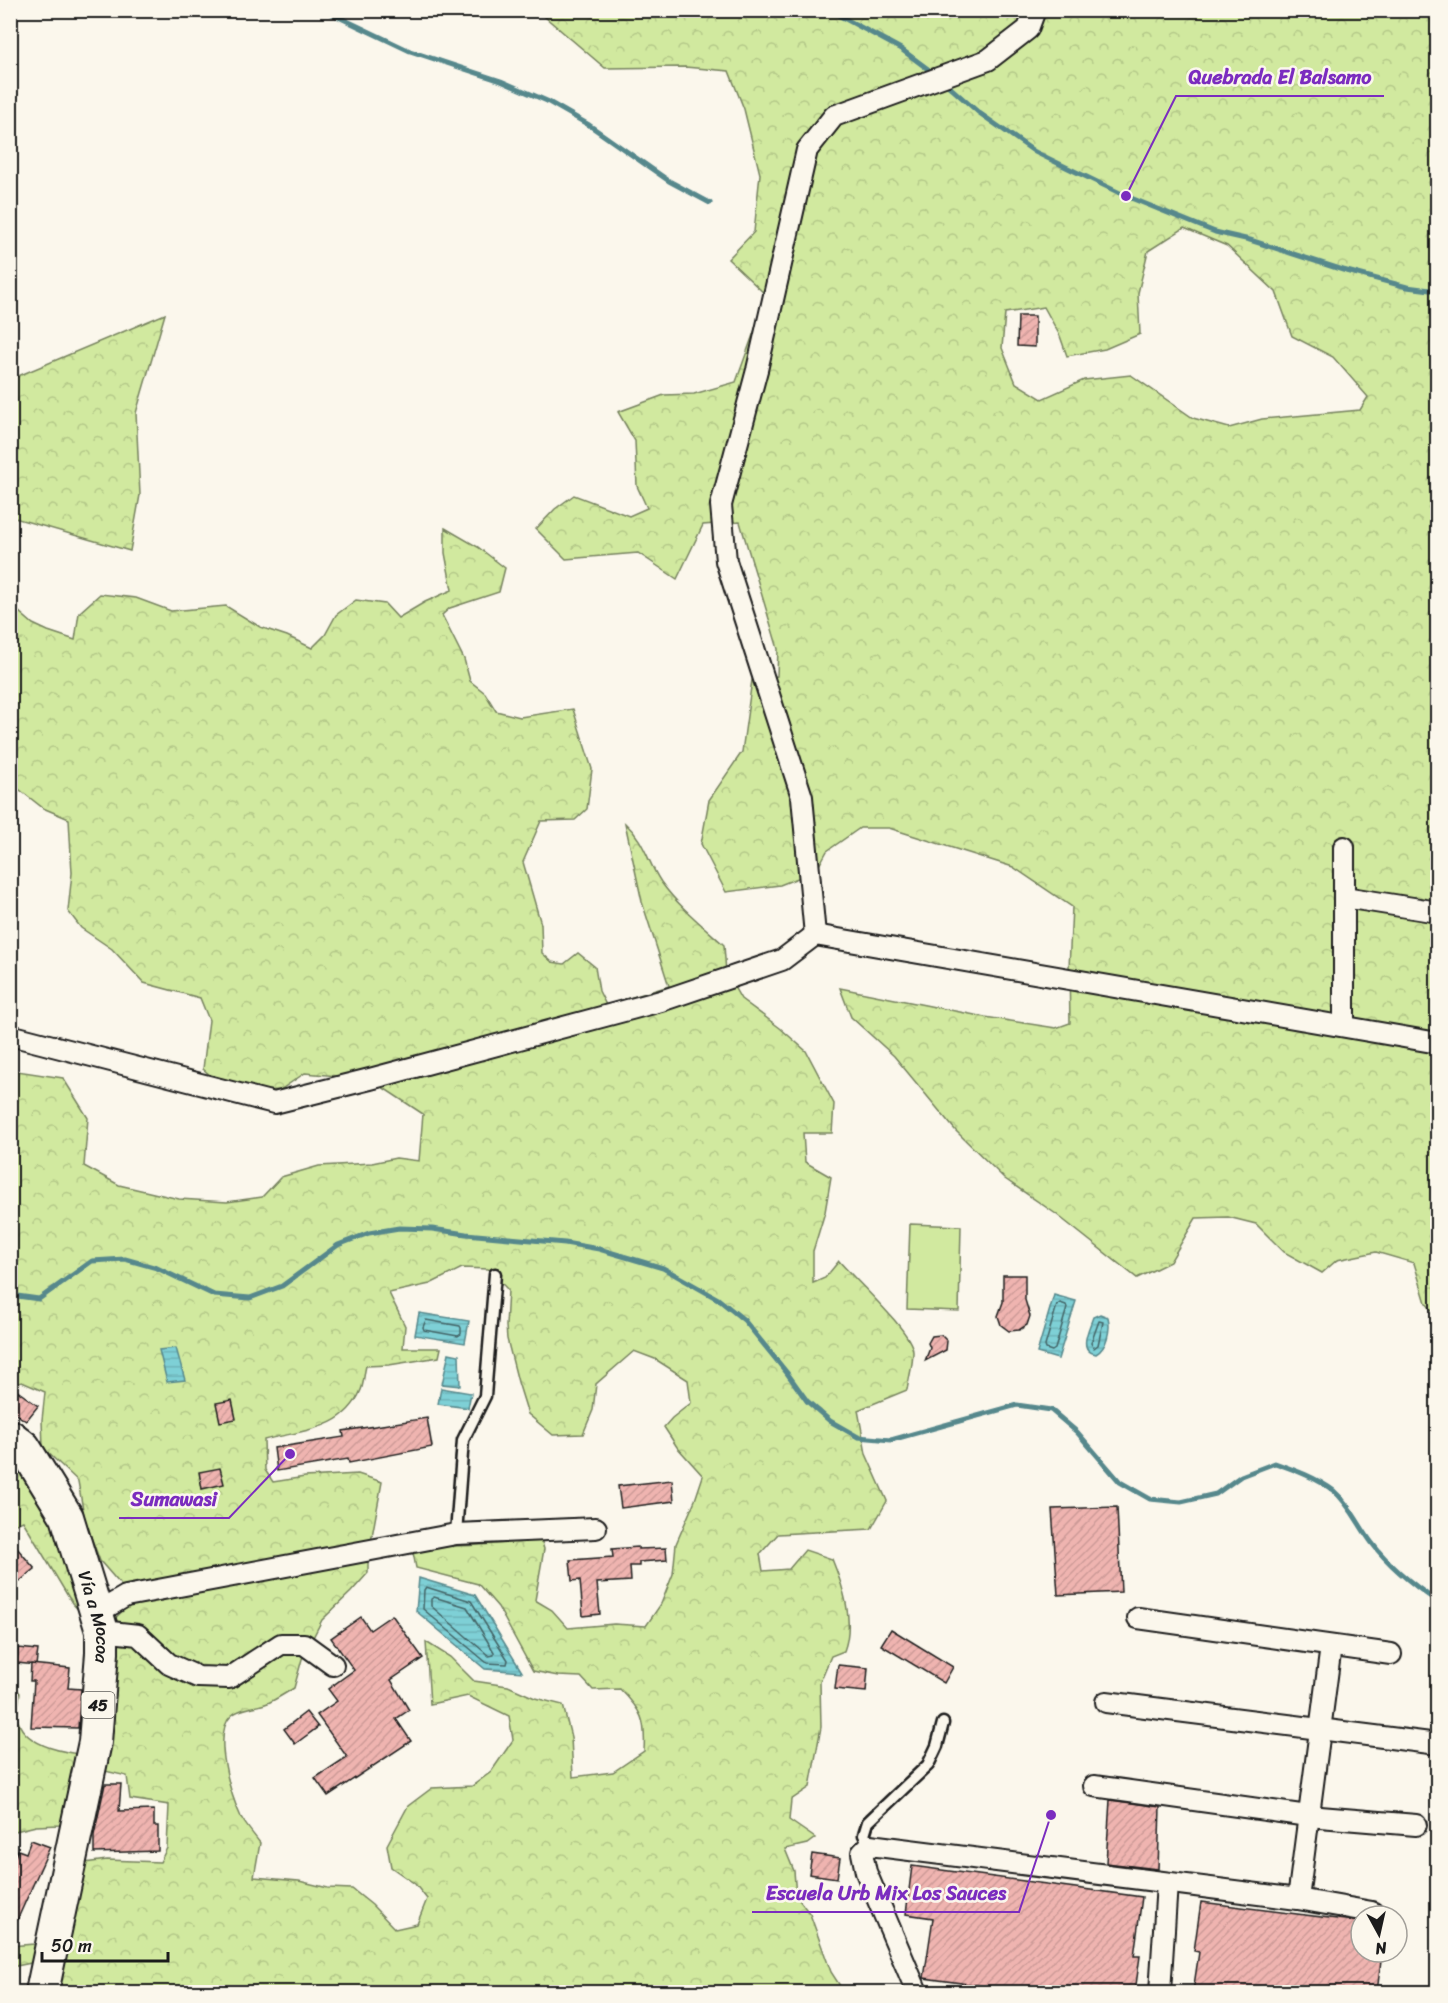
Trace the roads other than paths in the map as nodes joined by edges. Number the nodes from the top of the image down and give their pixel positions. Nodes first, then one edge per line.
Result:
1 (1035, 10) edge
2 (1344, 847) dead end
3 (1344, 897) junction
4 (1437, 912) edge
5 (816, 935) junction
6 (1344, 1026) junction
7 (10, 1035) edge
8 (1437, 1043) edge
9 (495, 1274) dead end
10 (10, 1436) edge
11 (596, 1528) dead end
12 (456, 1534) junction
13 (1138, 1618) dead end
14 (100, 1622) junction
15 (1331, 1646) junction
16 (1391, 1654) dead end
17 (333, 1665) dead end
18 (1106, 1702) dead end
19 (943, 1723) dead end
20 (1320, 1729) junction
21 (1437, 1744) edge
22 (1094, 1786) dead end
23 (1308, 1815) junction
24 (1416, 1825) dead end
25 (870, 1845) junction
26 (1167, 1883) junction
27 (1298, 1899) junction
28 (1349, 1908) edge
29 (42, 1992) edge
30 (917, 1992) edge
31 (1160, 1992) edge

1 - 5 street
2 - 3 street
3 - 4 street
3 - 6 street
5 - 6 street
5 - 7 street
6 - 8 street
9 - 12 lane
10 - 14 main road, Vía a Mocoa / 45
11 - 12 street
12 - 14 street
13 - 15 street
14 - 17 street
14 - 29 main road, Vía a Mocoa / 45
15 - 16 street
15 - 20 street
18 - 20 street
19 - 25 lane
20 - 21 street
20 - 23 street
22 - 23 street
23 - 24 street
23 - 27 street
25 - 26 street
25 - 30 street
26 - 27 street
26 - 31 street
27 - 28 street

